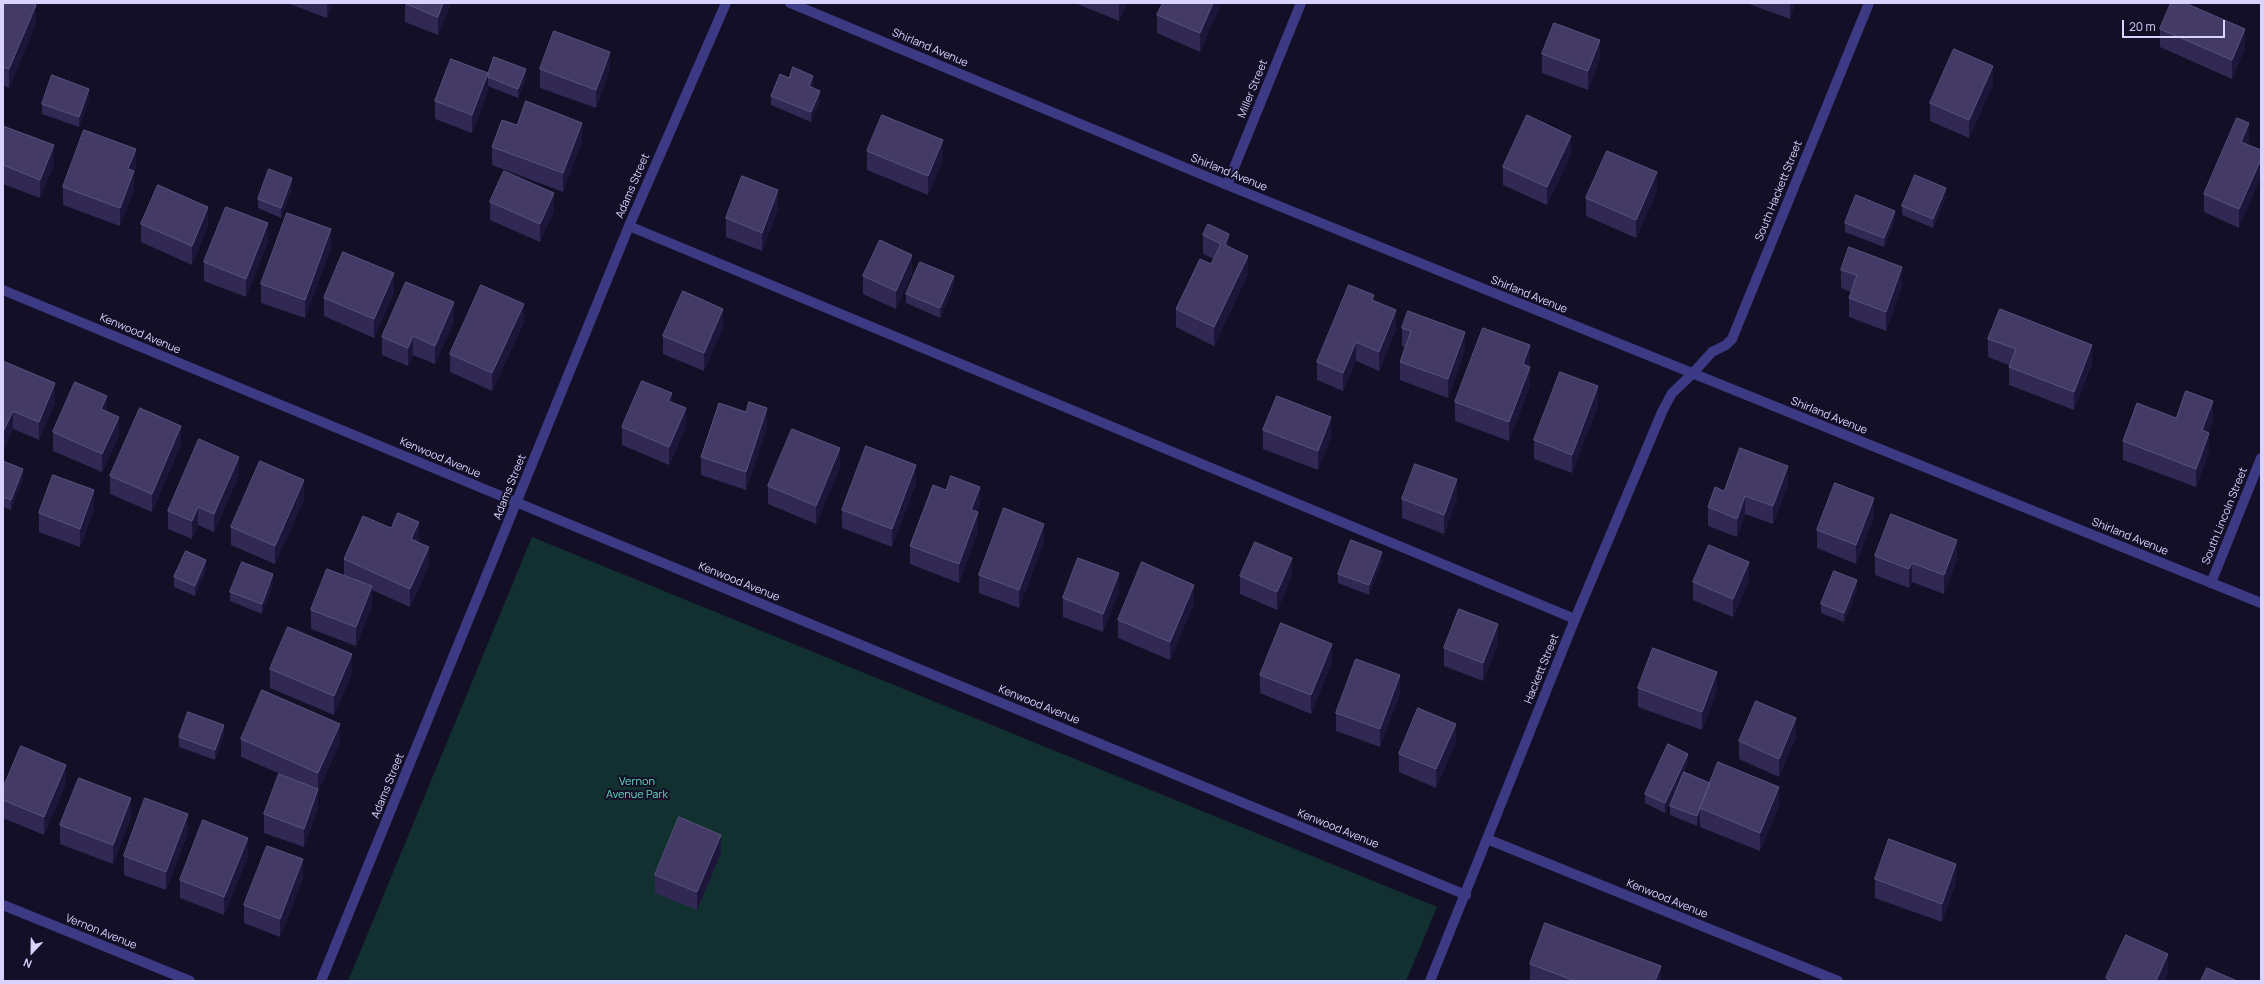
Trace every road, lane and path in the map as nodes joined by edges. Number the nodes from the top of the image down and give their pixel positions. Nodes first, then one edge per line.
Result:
1 (726, 3) edge
2 (790, 3) edge
3 (1301, 3) edge
4 (1869, 3) edge
5 (1227, 185) junction
6 (629, 226) junction
7 (3, 290) edge
8 (1692, 374) junction
9 (2261, 458) edge
10 (517, 503) junction
11 (2211, 583) junction
12 (2261, 603) edge
13 (1576, 619) junction
14 (1486, 839) junction
15 (1466, 894) junction
16 (3, 905) edge
17 (190, 981) edge
18 (321, 981) edge
19 (1430, 981) edge
20 (1838, 981) edge

1 - 6 street, Adams Street
2 - 5 street, Shirland Avenue
3 - 5 street, Miller Street
4 - 8 street, South Hackett Street
5 - 8 street, Shirland Avenue
6 - 10 street, Adams Street
6 - 13 street
7 - 10 street, Kenwood Avenue
8 - 11 street, Shirland Avenue
8 - 13 street, Hackett Street
9 - 11 street, South Lincoln Street
10 - 15 street, Kenwood Avenue
10 - 18 street, Adams Street
11 - 12 street, Shirland Avenue
13 - 14 street, Hackett Street
14 - 15 street, Hackett Street
14 - 20 street, Kenwood Avenue
15 - 19 street, Hackett Street
16 - 17 street, Vernon Avenue

